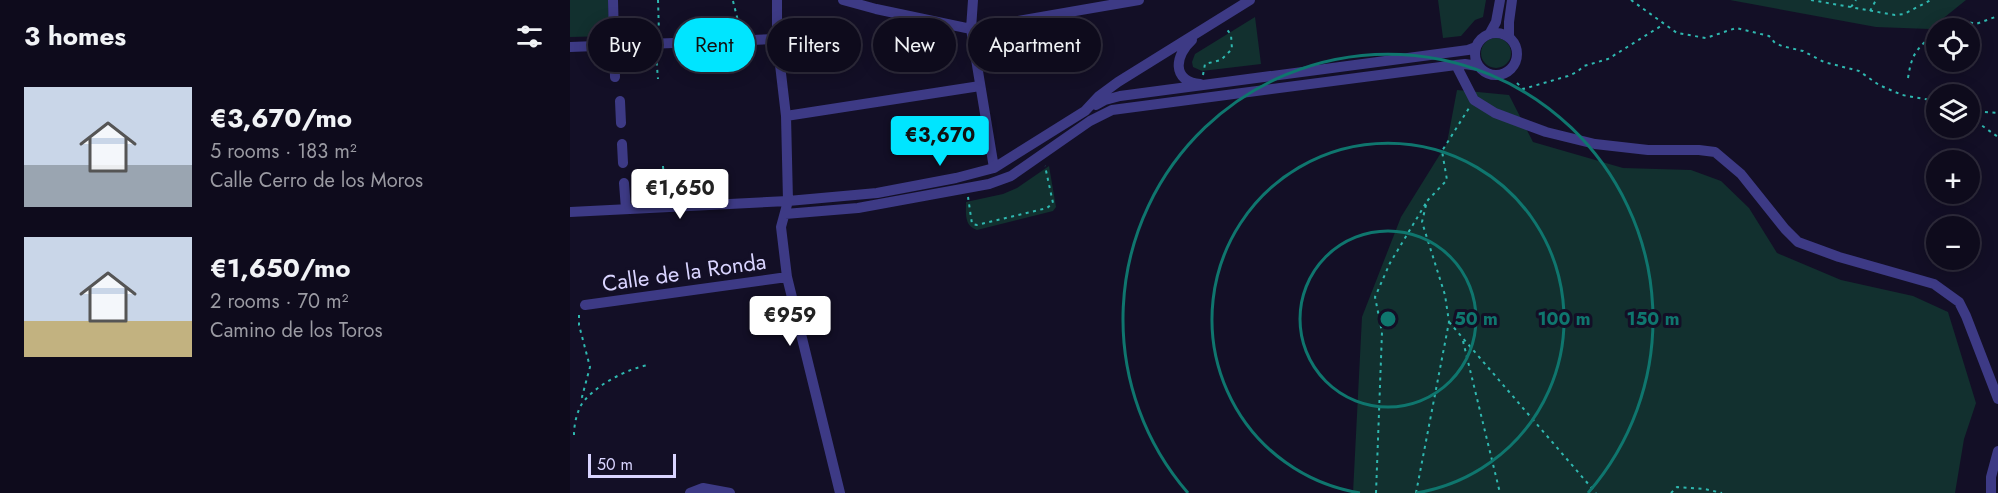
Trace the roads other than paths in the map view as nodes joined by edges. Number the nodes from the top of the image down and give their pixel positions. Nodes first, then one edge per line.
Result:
1 (613, 0) edge
2 (777, 0) edge
3 (843, 0) edge
4 (973, 0) edge
5 (1139, 0) edge
6 (1250, 0) edge
7 (1500, 0) edge
8 (1512, 0) edge
9 (613, 18) edge
10 (777, 18) edge
11 (972, 18) edge
12 (1035, 18) edge
13 (1206, 27) junction
14 (968, 28) edge
15 (1490, 33) junction
16 (1509, 37) junction
17 (767, 39) edge
18 (662, 43) edge
19 (1476, 46) junction
20 (570, 47) edge
21 (588, 47) edge
22 (1456, 65) junction
23 (1478, 66) junction
24 (615, 72) edge
25 (781, 72) edge
26 (978, 72) edge
27 (615, 77) dead end
28 (1207, 85) junction
29 (980, 86) junction
30 (620, 101) dead end
31 (1085, 111) junction
32 (786, 116) junction
33 (621, 123) dead end
34 (622, 144) dead end
35 (623, 163) dead end
36 (994, 168) junction
37 (624, 183) dead end
38 (570, 199) edge
39 (788, 201) junction
40 (626, 209) junction
41 (570, 212) edge
42 (785, 214) junction
43 (787, 277) junction
44 (582, 309) road end
45 (1998, 399) edge
46 (1998, 451) edge
47 (690, 493) edge
48 (730, 493) edge
49 (840, 493) edge
50 (1991, 493) edge

1 - 9 street
2 - 10 street
3 - 14 street
4 - 11 street
5 - 12 street
6 - 13 street
7 - 15 street
8 - 16 street
13 - 28 street
13 - 31 street
15 - 16 street
15 - 19 street
16 - 23 street
17 - 18 street
19 - 23 street
19 - 28 street
20 - 21 street
22 - 23 street
22 - 42 street
22 - 45 street
24 - 27 street
25 - 32 street
26 - 29 street
28 - 31 street
29 - 32 street
29 - 36 street
30 - 33 street
31 - 36 street
32 - 39 street
34 - 35 street
36 - 39 street
37 - 40 street
38 - 41 street
39 - 40 street
39 - 42 street
40 - 41 street
42 - 43 street
43 - 44 street, Calle de la Ronda
43 - 49 street
46 - 50 street
47 - 48 street

